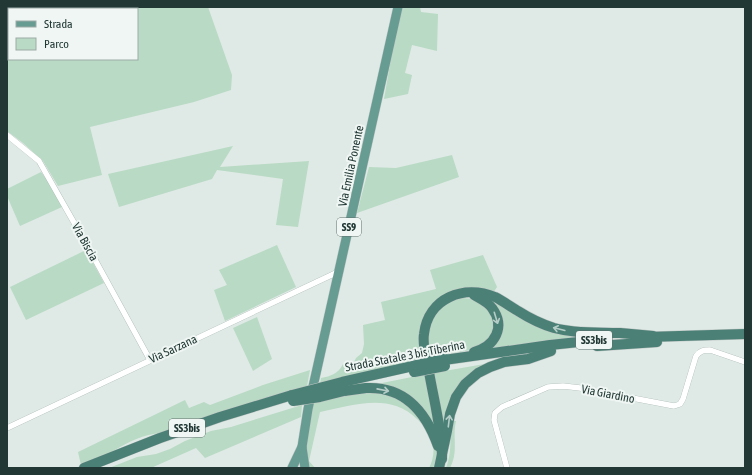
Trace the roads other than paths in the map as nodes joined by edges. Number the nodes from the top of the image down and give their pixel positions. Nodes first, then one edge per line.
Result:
1 (398, 7) edge
2 (7, 135) edge
3 (340, 271) junction
4 (469, 293) junction
5 (745, 334) edge
6 (653, 336) junction
7 (745, 340) edge
8 (551, 351) junction
9 (150, 360) junction
10 (444, 361) junction
11 (745, 362) edge
12 (343, 387) junction
13 (292, 398) junction
14 (7, 428) edge
15 (302, 447) junction
16 (440, 464) edge
17 (84, 468) edge
18 (101, 468) edge
19 (292, 468) edge
20 (305, 468) edge
21 (507, 468) edge

1 - 3 main road, Via Emilia Ponente / SS9
2 - 9 street, Via Biscia
3 - 9 street, Via Sarzana
3 - 15 main road, Via Emilia Ponente / SS9
6 -> 4 highway
4 -> 10 highway
4 - 16 highway
5 - 6 highway, Strada Statale 3 bis Tiberina / SS3bis
6 - 10 highway, Strada Statale 3 bis Tiberina / SS3bis
7 - 8 highway, Strada Statale 3 bis Tiberina / SS3bis
8 - 10 highway, Strada Statale 3 bis Tiberina / SS3bis
16 -> 8 highway
9 - 14 street, Via Sarzana
10 - 12 highway, Strada Statale 3 bis Tiberina / SS3bis, bridge
11 - 21 street, Via Giardino
12 - 13 highway, bridge
12 -> 16 highway
13 - 17 highway, SS3bis
13 - 18 highway, SS3bis
15 - 19 main road, Via Emilia Ponente / SS9
15 - 20 main road, Via Emilia Ponente / SS9

